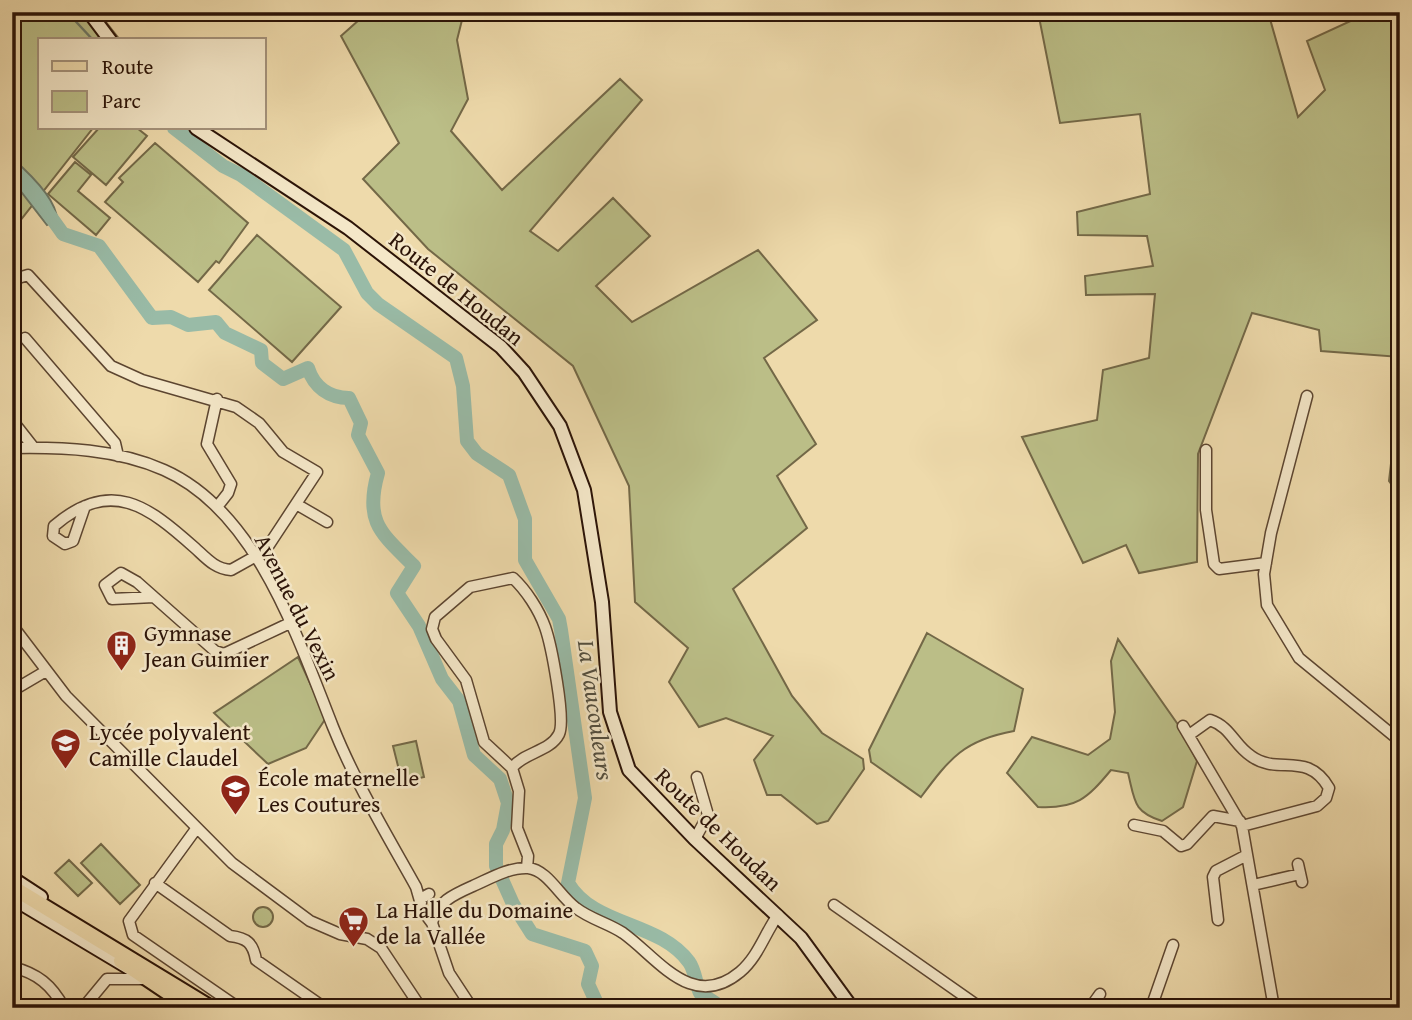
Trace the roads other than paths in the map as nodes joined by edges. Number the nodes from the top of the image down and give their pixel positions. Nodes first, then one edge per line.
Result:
1 (89, 12) edge
2 (108, 38) edge
3 (199, 130) edge
4 (18, 278) dead end
5 (25, 338) dead end
6 (1307, 396) dead end
7 (217, 399) junction
8 (12, 420) edge
9 (12, 448) edge
10 (34, 448) junction
11 (1206, 450) dead end
12 (118, 456) junction
13 (296, 504) junction
14 (85, 506) dead end
15 (217, 507) junction
16 (327, 522) dead end
17 (254, 556) junction
18 (1266, 563) junction
19 (154, 597) dead end
20 (290, 623) junction
21 (12, 625) edge
22 (46, 671) junction
23 (12, 691) edge
24 (1400, 741) edge
25 (512, 768) junction
26 (697, 777) dead end
27 (1241, 823) junction
28 (1134, 825) dead end
29 (196, 829) junction
30 (695, 839) junction
31 (1247, 855) junction
32 (527, 868) junction
33 (1300, 874) dead end
34 (12, 878) edge
35 (155, 883) junction
36 (1252, 885) junction
37 (12, 887) edge
38 (12, 898) edge
39 (433, 905) junction
40 (834, 905) dead end
41 (778, 915) junction
42 (1218, 920) dead end
43 (75, 928) junction
44 (1173, 945) dead end
45 (12, 967) edge
46 (147, 980) junction
47 (1100, 994) dead end
48 (64, 1008) edge
49 (83, 1008) edge
50 (191, 1008) edge
51 (211, 1008) edge
52 (239, 1008) edge
53 (325, 1008) edge
54 (372, 1008) edge
55 (378, 1008) edge
56 (421, 1008) edge
57 (472, 1008) edge
58 (852, 1008) edge
59 (981, 1008) edge
60 (1090, 1008) edge
61 (1151, 1008) edge
62 (1274, 1008) edge

1 - 2 street
3 - 30 street, Route de Houdan
4 - 7 street
5 - 12 street
6 - 18 street
7 - 13 street
7 - 15 street
8 - 10 street
9 - 10 street, Avenue du Vexin
10 - 12 street, Avenue du Vexin
11 - 18 street
12 - 15 street, Avenue du Vexin
13 - 16 street
13 - 17 street
14 - 17 street
15 - 17 street, Avenue du Vexin
17 - 20 street, Avenue du Vexin
18 - 24 street
19 - 20 street
20 - 39 street, Avenue du Vexin
21 - 22 street
22 - 23 street
22 - 29 street
25 - 25 street
25 - 32 street
26 - 30 street
27 - 27 street
27 - 28 street
27 - 31 street
29 - 35 street
29 - 56 street
30 - 41 street, Route de Houdan
31 - 36 street
31 - 42 street
32 - 39 street
32 - 41 street
33 - 36 street
34 - 43 street
35 - 52 street
35 - 53 street
36 - 62 street
37 - 43 main road
38 - 46 street
39 - 57 street, Avenue du Vexin
40 - 59 street
41 - 58 street, Route de Houdan
43 - 46 main road
43 - 51 main road
44 - 61 street
45 - 48 street
46 - 49 street
46 - 50 main road
47 - 60 street
54 - 55 street

